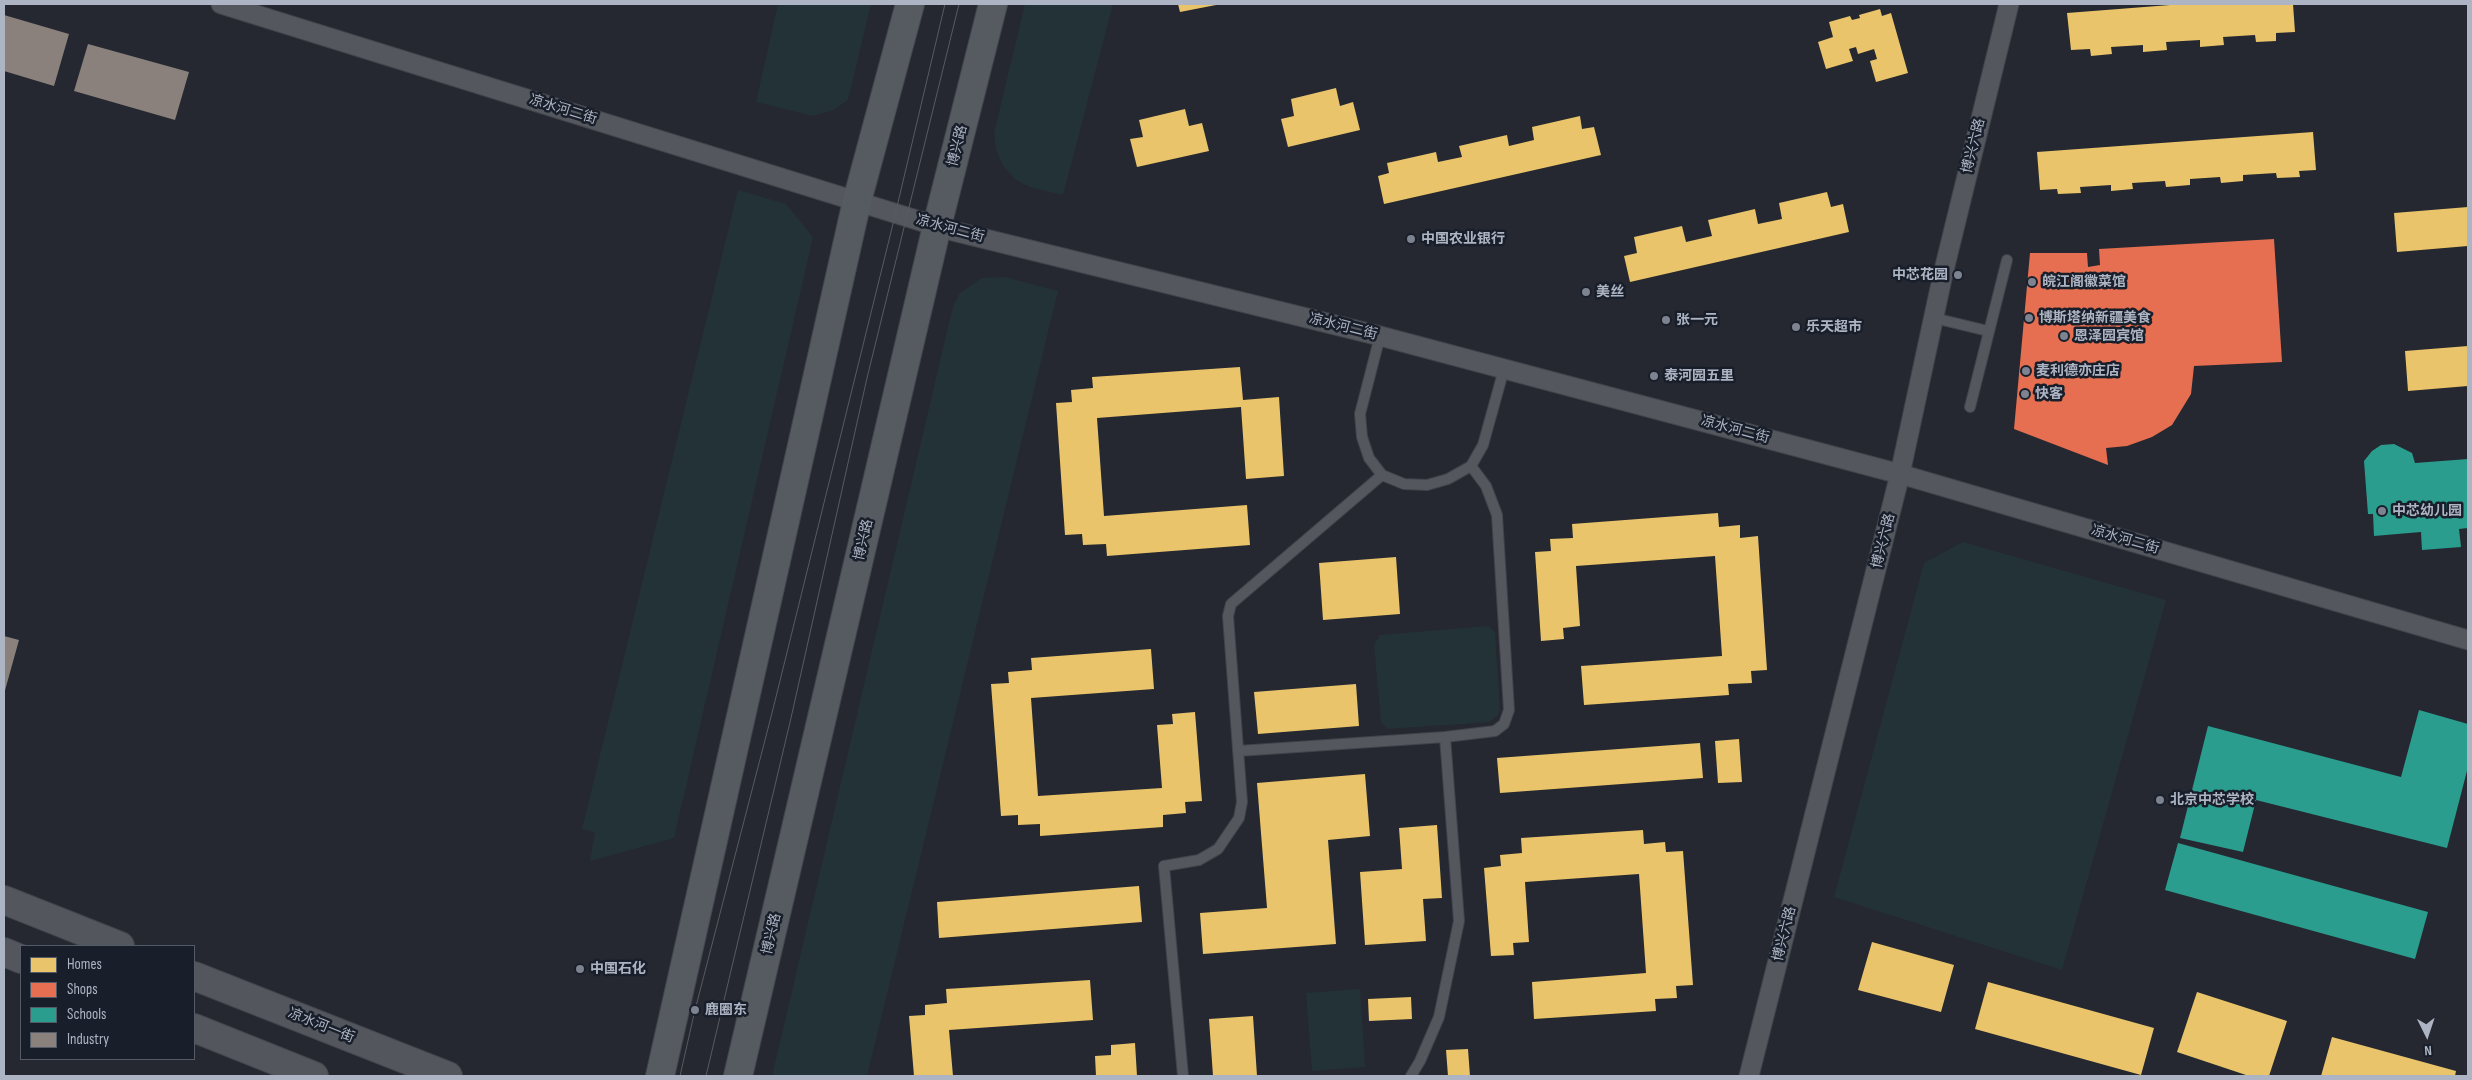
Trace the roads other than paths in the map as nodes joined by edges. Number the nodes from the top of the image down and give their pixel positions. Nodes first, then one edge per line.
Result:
1 (221, 4) edge
2 (910, 4) edge
3 (993, 4) edge
4 (2009, 4) edge
5 (857, 201) junction
6 (938, 226) junction
7 (2007, 260) dead end
8 (1934, 318) junction
9 (1988, 331) junction
10 (1380, 336) junction
11 (1504, 369) junction
12 (1970, 407) dead end
13 (1471, 466) junction
14 (1900, 474) junction
15 (1382, 475) junction
16 (2468, 640) edge
17 (1446, 737) junction
18 (1238, 751) junction
19 (4, 900) edge
20 (117, 945) edge
21 (4, 952) edge
22 (20, 959) edge
23 (195, 976) edge
24 (195, 1028) edge
25 (314, 1076) edge
26 (448, 1076) edge
27 (660, 1076) edge
28 (738, 1076) edge
29 (1183, 1076) edge
30 (1411, 1076) edge
31 (1749, 1076) edge

1 - 5 street, 凉水河二街
2 - 5 main road
3 - 6 main road, 博兴路
4 - 8 street, 博兴六路
5 - 6 street, 凉水河二街
5 - 27 main road
6 - 10 street, 凉水河二街
6 - 28 main road, 博兴路
7 - 9 lane
8 - 9 lane
8 - 14 street, 博兴六路
9 - 12 lane
10 - 11 street, 凉水河二街
10 - 15 lane
11 - 13 lane
11 - 14 street, 凉水河二街
13 - 15 lane
13 - 17 lane
14 - 16 street, 凉水河二街
14 - 31 street, 博兴六路
15 - 18 lane
17 - 18 lane
17 - 30 lane
18 - 29 lane
19 - 20 main road
21 - 22 main road
23 - 26 main road, 凉水河一街
24 - 25 main road

